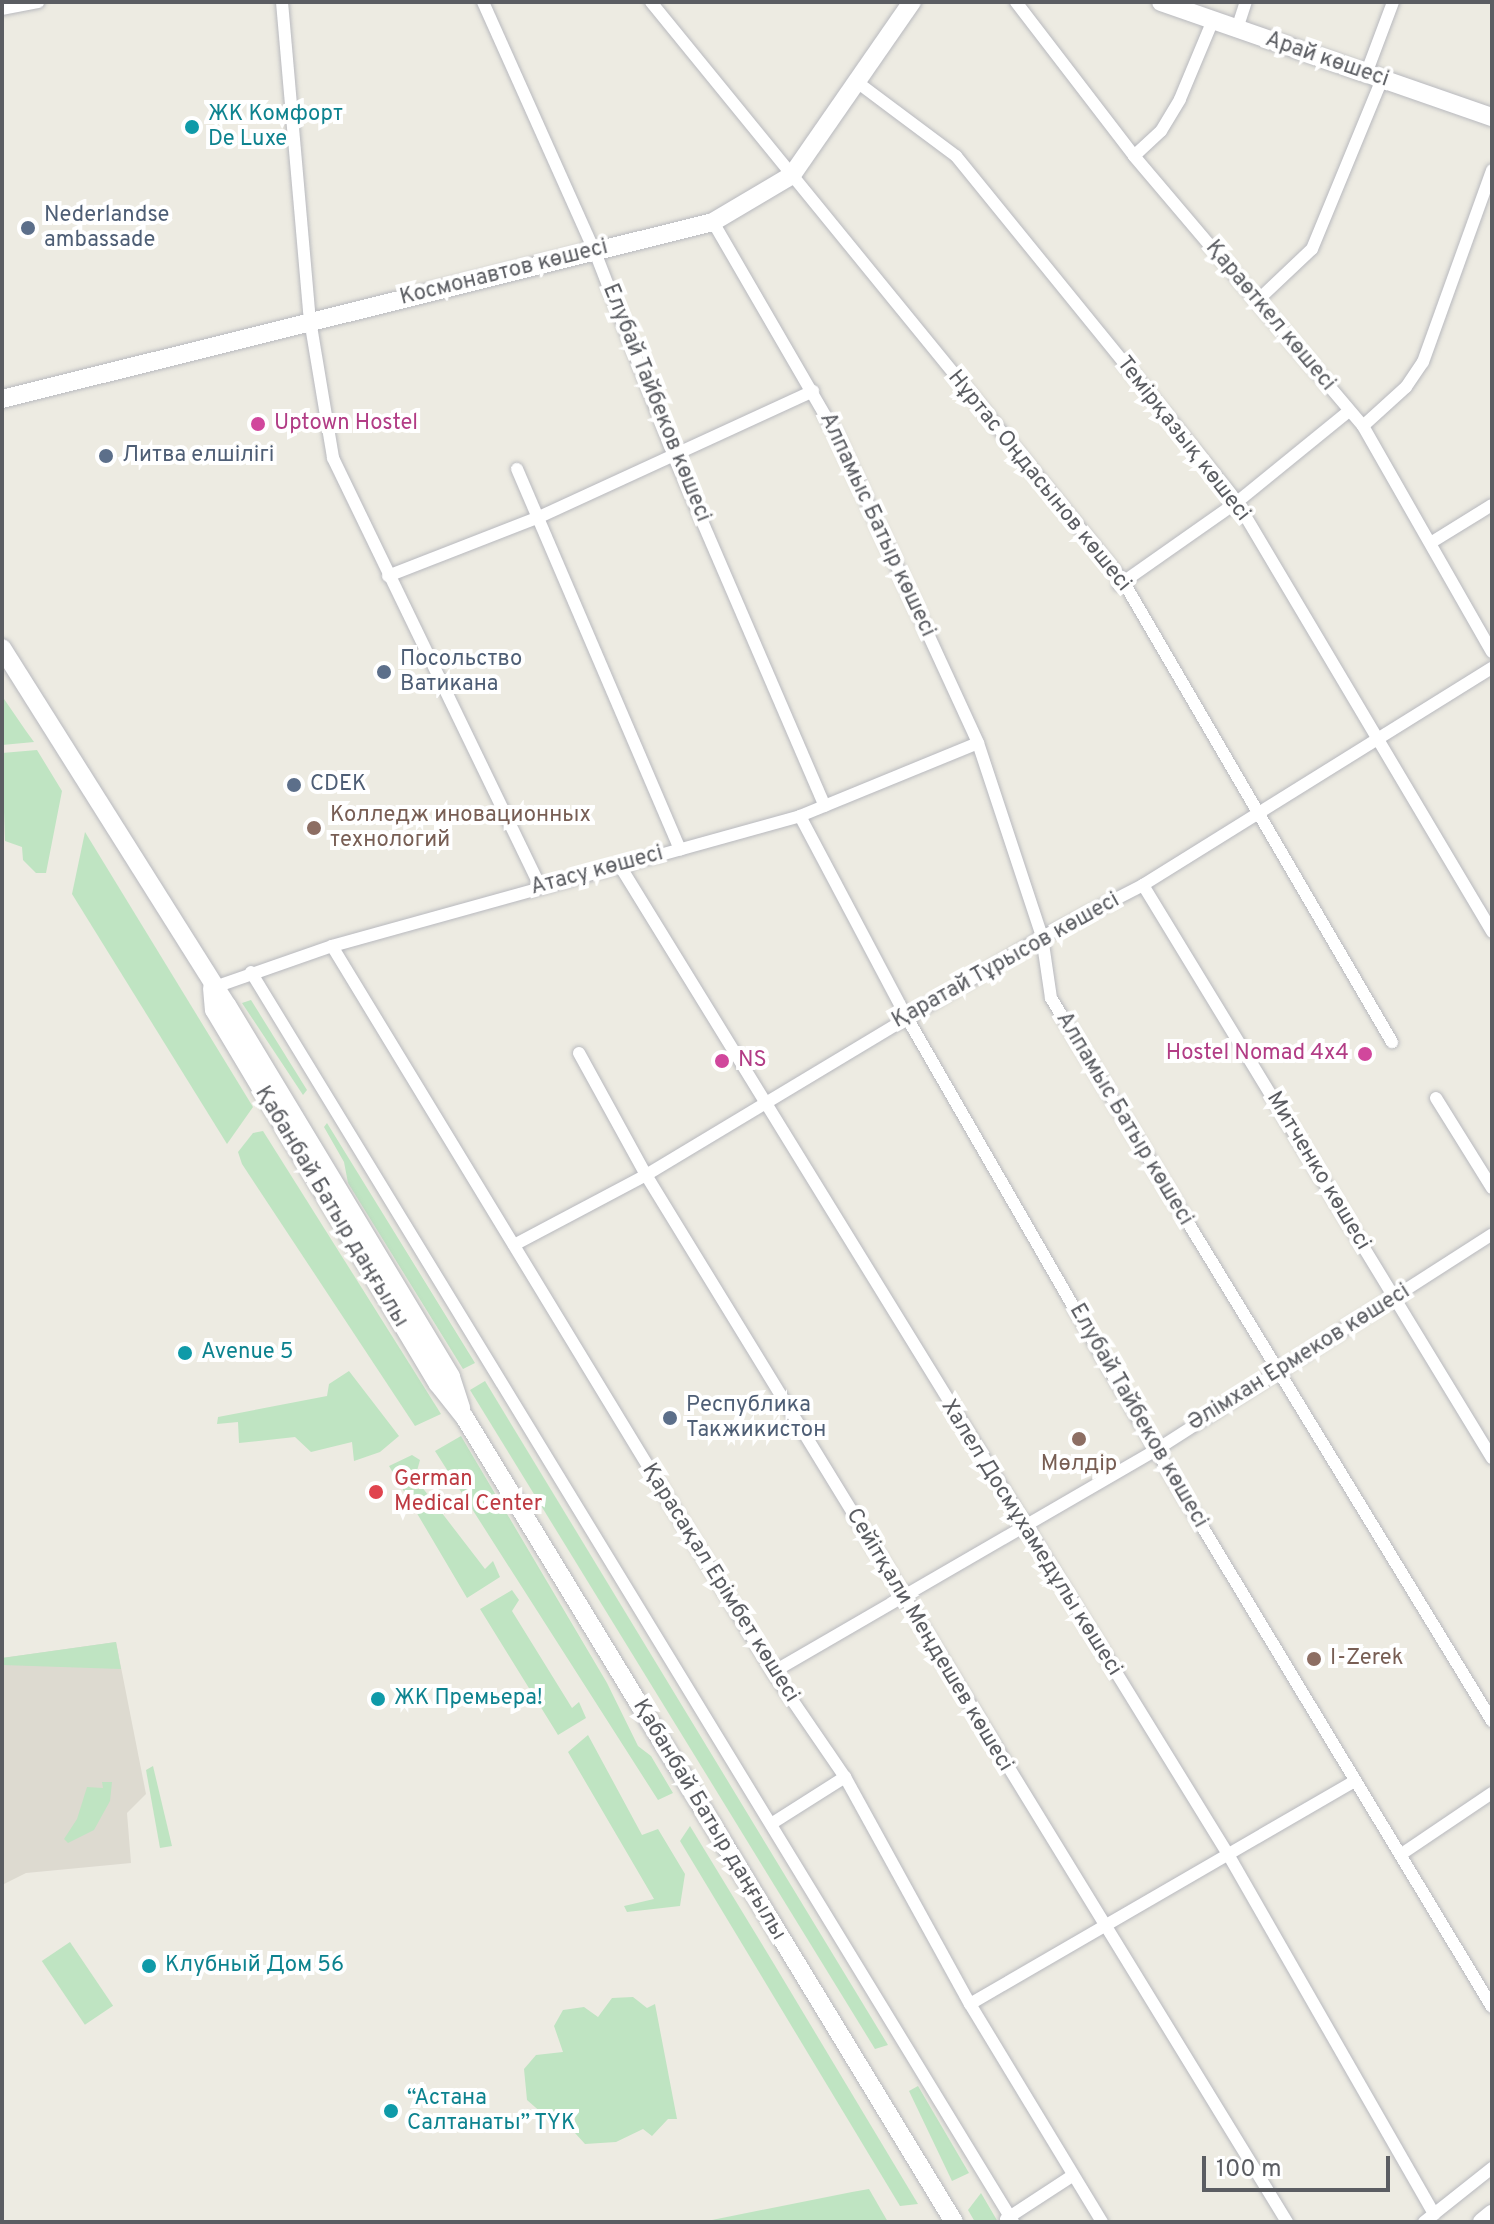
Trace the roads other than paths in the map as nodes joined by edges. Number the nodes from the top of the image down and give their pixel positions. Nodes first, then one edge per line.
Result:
1 (38, 2) edge
2 (282, 2) edge
3 (483, 2) edge
4 (651, 2) edge
5 (912, 2) edge
6 (1016, 2) edge
7 (1161, 2) edge
8 (1246, 2) edge
9 (1393, 2) edge
10 (16, 4) edge
11 (2, 9) edge
12 (1213, 20) junction
13 (1237, 29) junction
14 (1374, 76) junction
15 (857, 82) junction
16 (1492, 117) edge
17 (1134, 156) junction
18 (1492, 170) edge
19 (792, 175) junction
20 (713, 222) junction
21 (595, 252) junction
22 (1258, 300) junction
23 (310, 320) junction
24 (813, 391) junction
25 (2, 399) edge
26 (1349, 411) junction
27 (1363, 426) junction
28 (674, 456) junction
29 (517, 469) dead end
30 (1237, 502) junction
31 (1492, 505) edge
32 (537, 518) junction
33 (1432, 542) junction
34 (388, 576) junction
35 (1121, 583) junction
36 (2, 648) edge
37 (1492, 652) edge
38 (1492, 668) edge
39 (978, 743) junction
40 (1377, 743) junction
41 (825, 806) junction
42 (1258, 815) junction
43 (800, 816) junction
44 (680, 850) junction
45 (620, 866) junction
46 (539, 885) junction
47 (1143, 885) junction
48 (1492, 932) edge
49 (1042, 937) junction
50 (332, 946) junction
51 (251, 972) junction
52 (212, 988) junction
53 (906, 1016) junction
54 (1392, 1042) dead end
55 (579, 1053) dead end
56 (1436, 1098) dead end
57 (765, 1103) junction
58 (646, 1175) junction
59 (1492, 1188) edge
60 (1492, 1234) edge
61 (514, 1245) junction
62 (1395, 1299) junction
63 (1276, 1371) junction
64 (1156, 1450) junction
65 (1492, 1458) edge
66 (1024, 1528) junction
67 (903, 1596) junction
68 (773, 1672) junction
69 (1492, 1721) edge
70 (845, 1777) junction
71 (1355, 1781) junction
72 (1492, 1793) edge
73 (771, 1824) junction
74 (1403, 1853) junction
75 (1229, 1856) junction
76 (1105, 1930) junction
77 (970, 2004) junction
78 (1492, 2007) edge
79 (1492, 2168) edge
80 (1072, 2176) junction
81 (1492, 2214) edge
82 (1429, 2218) edge
83 (1008, 2219) edge
84 (954, 2222) edge
85 (1102, 2222) edge
86 (1287, 2222) edge
87 (1482, 2222) edge

1 - 10 street
2 - 23 street
3 - 21 street, Елубай Тайбеков көшесі
4 - 19 street, Нұртас Оңдасынов көшесі
5 - 15 main road, Космонавтов көшесі
6 - 17 street, Қараөткел көшесі
7 - 12 main road, Арай көшесі
8 - 13 street
9 - 14 street
10 - 11 street
12 - 13 main road, Арай көшесі
12 - 17 street
13 - 14 main road, Арай көшесі
14 - 16 main road, Арай көшесі
14 - 22 street
15 - 19 main road, Космонавтов көшесі
15 - 30 street, Темірқазық көшесі
17 - 22 street, Қараөткел көшесі
18 - 27 street
19 - 20 main road, Космонавтов көшесі
19 - 35 street, Нұртас Оңдасынов көшесі
20 - 21 main road, Космонавтов көшесі
20 - 24 street, Алпамыс Батыр көшесі
21 - 23 main road, Космонавтов көшесі
21 - 28 street, Елубай Тайбеков көшесі
22 - 26 street, Қараөткел көшесі
23 - 25 main road, Космонавтов көшесі
23 - 34 street
24 - 28 street
24 - 39 street, Алпамыс Батыр көшесі
26 - 27 street, Қараөткел көшесі
26 - 30 street
27 - 33 street, Қараөткел көшесі
28 - 32 street
28 - 41 street, Елубай Тайбеков көшесі
29 - 32 street
30 - 35 street
30 - 40 street, Темірқазық көшесі
31 - 33 street
32 - 34 street
32 - 44 street
33 - 37 street, Қараөткел көшесі
34 - 46 street
35 - 42 street, Нұртас Оңдасынов көшесі
36 - 52 main road, Қабанбай Батыр даңғылы
38 - 40 street, Қаратай Тұрысов көшесі
39 - 41 street, Атасу көшесі
39 - 49 street, Алпамыс Батыр көшесі
40 - 42 street, Қаратай Тұрысов көшесі
40 - 48 street, Темірқазық көшесі
41 - 43 street, Атасу көшесі
42 - 47 street, Қаратай Тұрысов көшесі
42 - 54 street, Нұртас Оңдасынов көшесі
43 - 44 street, Атасу көшесі
43 - 53 street, Елубай Тайбеков көшесі
44 - 45 street, Атасу көшесі
45 - 46 street, Атасу көшесі
45 - 57 street, Халел Досмұхамедұлы көшесі
46 - 50 street, Атасу көшесі
47 - 49 street, Қаратай Тұрысов көшесі
47 - 62 street, Митченко көшесі
49 - 53 street, Қаратай Тұрысов көшесі
49 - 63 street, Алпамыс Батыр көшесі
50 - 51 street, Атасу көшесі
50 - 61 street, Қарасақал Ерімбет көшесі
51 - 52 street, Атасу көшесі
51 - 73 street
52 - 84 main road, Қабанбай Батыр даңғылы
53 - 57 street, Қаратай Тұрысов көшесі
53 - 64 street, Елубай Тайбеков көшесі
55 - 58 street, Сейітқали Меңдешев көшесі
56 - 59 street
57 - 58 street, Қаратай Тұрысов көшесі
57 - 66 street, Халел Досмұхамедұлы көшесі
58 - 61 street, Қаратай Тұрысов көшесі
58 - 67 street, Сейітқали Меңдешев көшесі
60 - 62 street, Әлімхан Ермеков көшесі
61 - 68 street, Қарасақал Ерімбет көшесі
62 - 63 street, Әлімхан Ермеков көшесі
62 - 65 street, Митченко көшесі
63 - 64 street, Әлімхан Ермеков көшесі
63 - 69 street, Алпамыс Батыр көшесі
64 - 66 street, Әлімхан Ермеков көшесі
64 - 71 street, Елубай Тайбеков көшесі
66 - 67 street, Әлімхан Ермеков көшесі
66 - 75 street, Халел Досмұхамедұлы көшесі
67 - 68 street, Әлімхан Ермеков көшесі
67 - 76 street, Сейітқали Меңдешев көшесі
68 - 70 street, Қарасақал Ерімбет көшесі
70 - 73 street
70 - 77 street, Қарасақал Ерімбет көшесі
71 - 74 street, Елубай Тайбеков көшесі
71 - 75 street
72 - 74 street
73 - 83 street
74 - 78 street, Елубай Тайбеков көшесі
75 - 76 street
75 - 82 street, Халел Досмұхамедұлы көшесі
76 - 77 street
76 - 86 street, Сейітқали Меңдешев көшесі
77 - 80 street, Қарасақал Ерімбет көшесі
79 - 82 street
80 - 83 street
80 - 85 street, Қарасақал Ерімбет көшесі
81 - 87 main road

